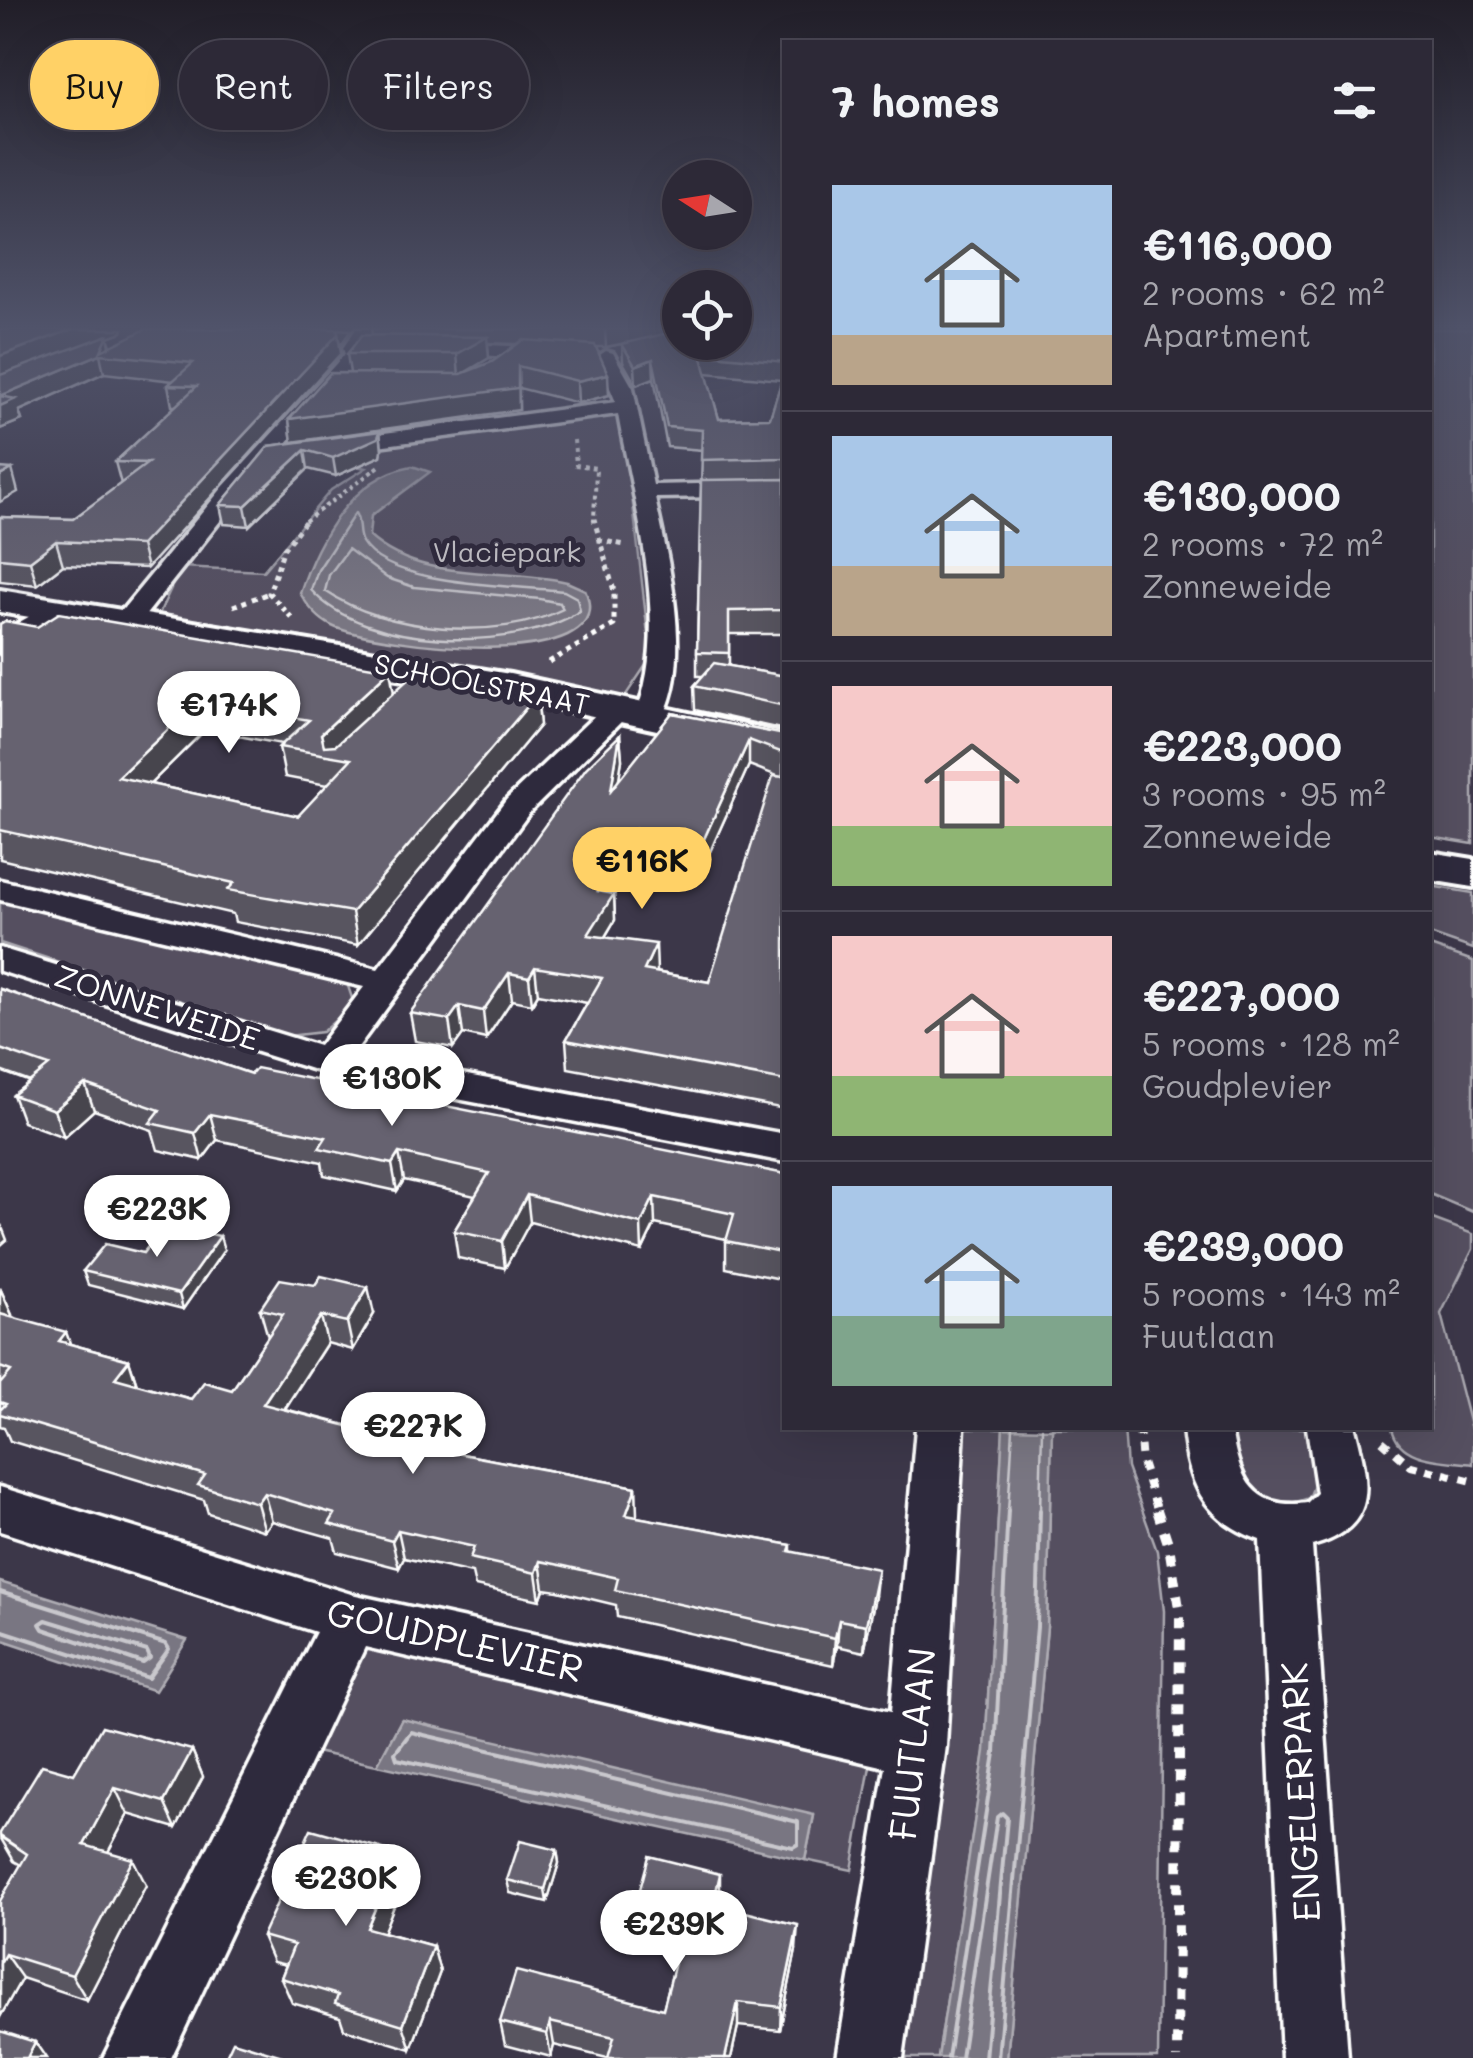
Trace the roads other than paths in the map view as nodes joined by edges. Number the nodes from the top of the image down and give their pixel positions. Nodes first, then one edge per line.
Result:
1 (290, 425) edge
2 (491, 425) edge
3 (629, 425) edge
4 (263, 456) junction
5 (782, 489) edge
6 (640, 492) junction
7 (0, 601) edge
8 (58, 609) junction
9 (128, 620) junction
10 (0, 645) edge
11 (632, 715) junction
12 (782, 745) edge
13 (1432, 866) edge
14 (1473, 873) edge
15 (0, 890) edge
16 (0, 958) edge
17 (387, 982) junction
18 (327, 1062) junction
19 (782, 1147) edge
20 (940, 1430) edge
21 (1207, 1430) edge
22 (1354, 1430) edge
23 (0, 1509) edge
24 (1285, 1526) junction
25 (351, 1619) junction
26 (917, 1746) junction
27 (136, 2058) edge
28 (870, 2058) edge
29 (1315, 2058) edge

1 - 4 street
2 - 4 street
3 - 6 street
4 - 9 street
5 - 6 street
6 - 11 street
7 - 8 street, SCHOOLSTRAAT
8 - 9 street, SCHOOLSTRAAT
8 - 10 street
9 - 11 street, SCHOOLSTRAAT
11 - 12 street, SCHOOLSTRAAT
11 - 17 street
13 - 14 street
15 - 17 street
16 - 18 street, ZONNEWEIDE
17 - 18 street
18 - 19 street, ZONNEWEIDE
20 - 26 street, FUUTLAAN
21 - 24 street
22 - 24 street
23 - 25 street, GOUDPLEVIER
24 - 29 street, ENGELERPARK
25 - 26 street, GOUDPLEVIER
25 - 27 street
26 - 28 street, FUUTLAAN

